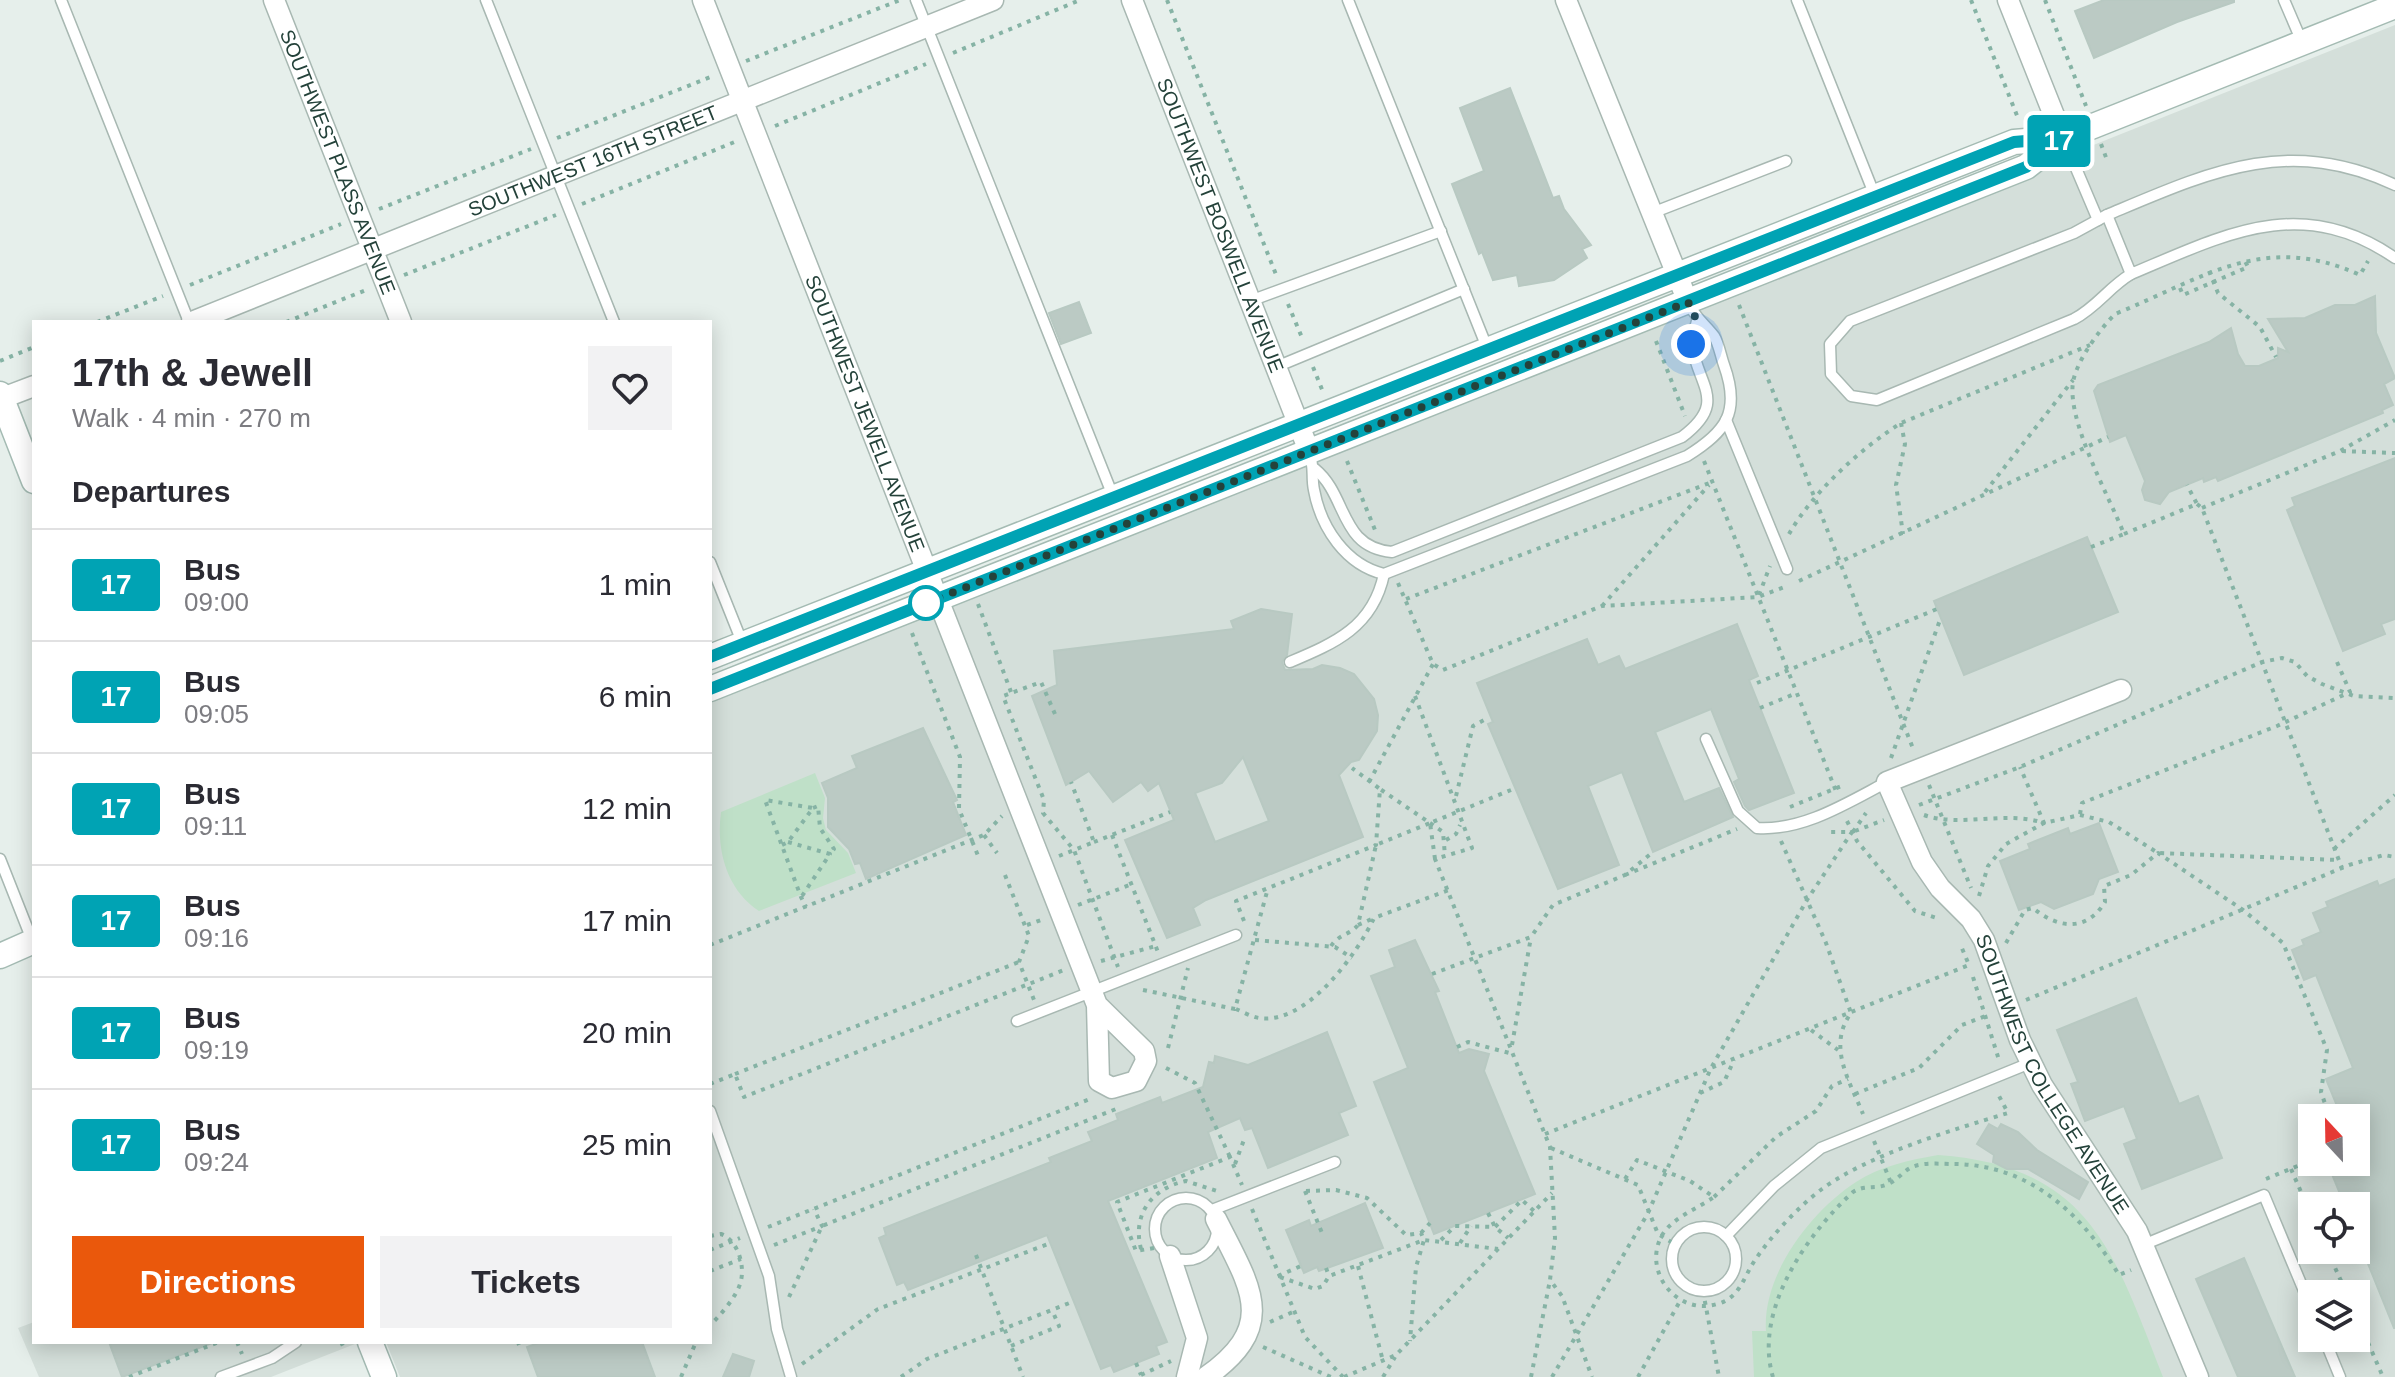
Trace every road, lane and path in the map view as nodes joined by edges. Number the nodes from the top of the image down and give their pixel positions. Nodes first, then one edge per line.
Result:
1 (61, 0) edge
2 (274, 0) edge
3 (486, 0) edge
4 (703, 0) edge
5 (900, 0) edge
6 (916, 0) edge
7 (993, 0) edge
8 (1080, 0) edge
9 (1132, 0) edge
10 (1348, 0) edge
11 (1566, 0) edge
12 (1797, 0) edge
13 (1971, 0) edge
14 (2008, 0) edge
15 (2045, 0) edge
16 (2284, 0) edge
17 (2395, 3) edge
18 (926, 27) junction
19 (2302, 43) junction
20 (938, 59) junction
21 (730, 69) junction
22 (743, 100) junction
23 (2018, 118) dead end
24 (2094, 126) junction
25 (755, 134) junction
26 (2063, 138) junction
27 (543, 144) junction
28 (2107, 160) dead end
29 (1786, 161) dead end
30 (556, 175) junction
31 (2395, 185) edge
32 (1875, 196) junction
33 (570, 209) junction
34 (1652, 213) junction
35 (360, 216) junction
36 (2103, 218) junction
37 (1441, 231) junction
38 (373, 249) junction
39 (2395, 258) edge
40 (2245, 261) junction
41 (2375, 264) dead end
42 (1677, 273) junction
43 (2210, 273) junction
44 (2131, 274) junction
45 (386, 282) junction
46 (2214, 282) junction
47 (1730, 285) junction
48 (2180, 288) junction
49 (1464, 289) junction
50 (176, 290) junction
51 (1250, 301) junction
52 (1692, 312) junction
53 (102, 320) edge
54 (189, 320) edge
55 (195, 320) edge
56 (291, 320) edge
57 (400, 320) edge
58 (613, 320) edge
59 (2093, 344) junction
60 (32, 348) edge
61 (1488, 350) junction
62 (2276, 357) dead end
63 (0, 361) edge
64 (1276, 367) junction
65 (2073, 380) junction
66 (32, 387) edge
67 (1, 398) edge
68 (1726, 420) junction
69 (2395, 420) edge
70 (1901, 423) junction
71 (1298, 424) junction
72 (2108, 437) dead end
73 (2088, 445) junction
74 (2340, 451) junction
75 (2395, 453) edge
76 (1312, 460) junction
77 (32, 476) edge
78 (2187, 485) dead end
79 (1984, 494) junction
80 (1114, 498) junction
81 (1816, 500) junction
82 (2200, 506) junction
83 (1903, 534) junction
84 (2124, 534) junction
85 (2091, 547) dead end
86 (1779, 551) junction
87 (1841, 563) junction
88 (712, 567) edge
89 (1787, 569) dead end
90 (927, 572) junction
91 (1384, 574) junction
92 (974, 595) dead end
93 (1758, 597) junction
94 (937, 598) junction
95 (1602, 606) junction
96 (1937, 609) dead end
97 (1941, 617) dead end
98 (911, 631) dead end
99 (1870, 636) junction
100 (743, 644) junction
101 (712, 656) edge
102 (1290, 662) dead end
103 (2262, 662) junction
104 (2337, 662) dead end
105 (1433, 664) junction
106 (1757, 683) dead end
107 (712, 688) edge
108 (2121, 690) dead end
109 (1011, 692) junction
110 (1797, 693) dead end
111 (2346, 693) junction
112 (1415, 696) junction
113 (2395, 698) edge
114 (1760, 708) dead end
115 (1055, 714) dead end
116 (1486, 719) dead end
117 (2283, 722) junction
118 (1904, 724) junction
119 (1706, 739) dead end
120 (1892, 755) junction
121 (2020, 767) junction
122 (1352, 768) dead end
123 (1921, 769) junction
124 (1882, 777) junction
125 (1855, 779) dead end
126 (1071, 782) dead end
127 (1369, 782) junction
128 (1380, 789) junction
129 (1511, 790) dead end
130 (2395, 795) edge
131 (1455, 798) junction
132 (1935, 799) junction
133 (813, 808) junction
134 (1170, 812) dead end
135 (1456, 812) junction
136 (1011, 815) dead end
137 (2080, 815) junction
138 (1885, 819) dead end
139 (1945, 819) junction
140 (1430, 823) junction
141 (1751, 823) junction
142 (2044, 823) junction
143 (1461, 824) junction
144 (1813, 831) dead end
145 (1852, 832) junction
146 (984, 835) junction
147 (1112, 835) junction
148 (1790, 836) dead end
149 (972, 840) junction
150 (1446, 840) junction
151 (788, 842) junction
152 (1094, 842) junction
153 (782, 845) junction
154 (1376, 845) junction
155 (2334, 849) junction
156 (1074, 850) junction
157 (1653, 852) dead end
158 (997, 853) dead end
159 (2158, 853) junction
160 (830, 854) junction
161 (1445, 856) junction
162 (2395, 857) edge
163 (979, 858) dead end
164 (1053, 858) dead end
165 (0, 859) edge
166 (1435, 859) junction
167 (2339, 860) junction
168 (2342, 868) junction
169 (1005, 875) dead end
170 (1625, 875) junction
171 (1132, 884) junction
172 (1268, 888) junction
173 (1449, 890) junction
174 (801, 897) junction
175 (1093, 899) junction
176 (1807, 900) junction
177 (1236, 901) dead end
178 (806, 907) junction
179 (1074, 907) dead end
180 (2243, 910) junction
181 (1047, 918) dead end
182 (1374, 918) junction
183 (1358, 925) junction
184 (1026, 926) junction
185 (1241, 937) joint
186 (1531, 937) junction
187 (1998, 937) dead end
188 (32, 939) edge
189 (1255, 940) junction
190 (32, 942) edge
191 (712, 944) edge
192 (1156, 946) junction
193 (1331, 946) junction
194 (0, 956) edge
195 (1475, 957) junction
196 (1115, 958) junction
197 (1352, 958) junction
198 (1189, 961) dead end
199 (1019, 962) junction
200 (1095, 962) dead end
201 (1163, 964) junction
202 (1969, 965) dead end
203 (1066, 970) dead end
204 (1432, 974) dead end
205 (1123, 980) junction
206 (1029, 985) junction
207 (2019, 989) dead end
208 (1181, 998) junction
209 (1095, 999) junction
210 (1035, 1004) dead end
211 (2020, 1007) junction
212 (1235, 1009) junction
213 (1987, 1016) junction
214 (1017, 1021) dead end
215 (1811, 1030) dead end
216 (1457, 1047) dead end
217 (1168, 1048) dead end
218 (1512, 1051) junction
219 (1840, 1051) junction
220 (1735, 1058) dead end
221 (2030, 1063) junction
222 (1166, 1068) dead end
223 (2004, 1073) junction
224 (735, 1074) junction
225 (1848, 1078) junction
226 (712, 1083) edge
227 (1700, 1093) junction
228 (1855, 1094) junction
229 (1092, 1097) dead end
230 (1130, 1104) dead end
231 (2325, 1104) edge
232 (712, 1117) edge
233 (1868, 1126) junction
234 (1245, 1137) dead end
235 (1550, 1147) junction
236 (1230, 1157) junction
237 (1881, 1159) junction
238 (1335, 1162) dead end
239 (1234, 1166) junction
240 (2298, 1166) edge
241 (2291, 1169) junction
242 (1666, 1172) junction
243 (1625, 1179) junction
244 (2262, 1181) dead end
245 (1891, 1183) junction
246 (1234, 1189) dead end
247 (2301, 1192) edge
248 (1226, 1193) dead end
249 (1552, 1193) junction
250 (1714, 1197) junction
251 (1265, 1205) dead end
252 (814, 1209) junction
253 (1534, 1211) junction
254 (1488, 1213) dead end
255 (1648, 1213) junction
256 (1214, 1214) junction
257 (1430, 1223) dead end
258 (822, 1226) junction
259 (1471, 1226) junction
260 (1495, 1227) junction
261 (765, 1228) dead end
262 (1322, 1233) dead end
263 (1421, 1233) junction
264 (712, 1236) edge
265 (1726, 1236) junction
266 (740, 1238) dead end
267 (1508, 1238) junction
268 (1661, 1238) junction
269 (1424, 1240) junction
270 (1441, 1240) junction
271 (732, 1241) junction
272 (1460, 1243) junction
273 (1048, 1244) dead end
274 (773, 1245) dead end
275 (1676, 1245) junction
276 (2143, 1245) junction
277 (712, 1249) edge
278 (1141, 1249) junction
279 (1498, 1249) junction
280 (1165, 1252) junction
281 (976, 1255) dead end
282 (747, 1256) dead end
283 (740, 1259) junction
284 (1301, 1266) dead end
285 (1358, 1266) junction
286 (1326, 1268) dead end
287 (712, 1270) edge
288 (982, 1271) junction
289 (2122, 1273) dead end
290 (1278, 1276) junction
291 (1329, 1276) junction
292 (1550, 1280) junction
293 (2299, 1280) edge
294 (1703, 1291) junction
295 (788, 1299) dead end
296 (1680, 1301) junction
297 (1072, 1302) dead end
298 (1705, 1306) junction
299 (1052, 1310) junction
300 (1293, 1312) junction
301 (712, 1322) edge
302 (1261, 1326) dead end
303 (1004, 1329) junction
304 (1577, 1334) junction
305 (1410, 1341) junction
306 (213, 1344) edge
307 (238, 1344) edge
308 (293, 1344) edge
309 (342, 1344) edge
310 (371, 1344) edge
311 (695, 1344) edge
312 (1257, 1345) dead end
313 (1011, 1346) junction
314 (2370, 1347) edge
315 (344, 1348) dead end
316 (2330, 1352) edge
317 (242, 1354) dead end
318 (1396, 1355) junction
319 (1182, 1356) dead end
320 (1383, 1361) junction
321 (1136, 1363) dead end
322 (802, 1364) dead end
323 (1141, 1376) edge
324 (129, 1377) edge
325 (221, 1377) edge
326 (384, 1377) edge
327 (681, 1377) edge
328 (791, 1377) edge
329 (901, 1377) edge
330 (1023, 1377) edge
331 (1187, 1377) edge
332 (1206, 1377) edge
333 (1331, 1377) edge
334 (1343, 1377) edge
335 (1383, 1377) edge
336 (1531, 1377) edge
337 (1552, 1377) edge
338 (1592, 1377) edge
339 (1638, 1377) edge
340 (1719, 1377) edge
341 (1773, 1377) edge
342 (2198, 1377) edge
343 (2340, 1377) edge
344 (2383, 1377) edge

1 - 50 lane
2 - 35 street, SOUTHWEST PLASS AVENUE
3 - 27 lane
4 - 21 street, SOUTHWEST JEWELL AVENUE
5 - 21 path
6 - 18 lane
7 - 18 street, SOUTHWEST 16TH STREET
8 - 20 path
9 - 51 street, SOUTHWEST BOSWELL AVENUE
10 - 37 lane
11 - 34 street
12 - 32 lane
13 - 23 path
14 - 26 street
15 - 24 path
16 - 19 lane
17 - 19 main road
18 - 20 lane
18 - 22 street, SOUTHWEST 16TH STREET
19 - 24 main road
20 - 25 path
20 - 80 lane
21 - 22 street, SOUTHWEST JEWELL AVENUE
21 - 27 path
22 - 25 street, SOUTHWEST JEWELL AVENUE
22 - 30 street, SOUTHWEST 16TH STREET
24 - 26 main road
24 - 28 path
25 - 33 path
25 - 90 street, SOUTHWEST JEWELL AVENUE
26 - 32 main road
26 - 36 lane
26 - 47 main road
27 - 30 lane
27 - 35 path
29 - 34 lane
30 - 33 lane
30 - 38 street, SOUTHWEST 16TH STREET
31 - 36 lane
32 - 42 main road
33 - 45 path
33 - 58 lane
34 - 42 street
35 - 38 street, SOUTHWEST PLASS AVENUE
35 - 50 path
36 - 44 lane
36 - 44 lane
37 - 49 lane
37 - 51 lane
38 - 45 street, SOUTHWEST PLASS AVENUE
38 - 55 street, SOUTHWEST 16TH STREET
39 - 44 lane
40 - 41 path
40 - 43 path
40 - 46 path
42 - 52 street
42 - 61 main road
43 - 46 path
43 - 48 path
45 - 56 path
45 - 57 street, SOUTHWEST PLASS AVENUE
46 - 48 path
46 - 62 path
47 - 52 main road
47 - 81 path
48 - 59 path
49 - 61 lane
49 - 64 lane
50 - 53 path
50 - 54 lane
51 - 64 street, SOUTHWEST BOSWELL AVENUE
52 - 68 lane
52 - 76 main road
52 - 76 lane
59 - 65 path
59 - 70 path
60 - 63 path
61 - 71 main road
64 - 71 street, SOUTHWEST BOSWELL AVENUE
65 - 73 path
65 - 79 path
66 - 67 street
67 - 77 main road
68 - 86 lane
68 - 91 lane
69 - 74 path
70 - 81 path
70 - 83 path
71 - 76 street, SOUTHWEST BOSWELL AVENUE
71 - 80 main road
72 - 73 path
73 - 79 path
73 - 84 path
74 - 75 path
74 - 82 path
76 - 91 lane
76 - 94 main road
78 - 82 path
79 - 83 path
80 - 90 main road
81 - 86 path
81 - 87 path
82 - 84 path
82 - 103 path
83 - 87 path
84 - 85 path
86 - 89 lane
86 - 93 path
87 - 93 path
87 - 99 path
88 - 100 lane
90 - 94 street, SOUTHWEST JEWELL AVENUE
90 - 100 main road
91 - 102 lane
92 - 109 path
93 - 95 path
94 - 107 main road
94 - 209 street, SOUTHWEST JEWELL AVENUE
95 - 105 path
95 - 105 path
96 - 99 path
97 - 118 path
98 - 149 path
99 - 106 path
99 - 118 path
100 - 101 main road
103 - 111 path
103 - 117 path
103 - 121 path
104 - 111 path
105 - 112 path
108 - 123 street
109 - 115 path
109 - 156 path
110 - 114 path
111 - 113 path
111 - 117 path
112 - 127 path
112 - 131 path
116 - 131 path
117 - 137 path
117 - 155 path
118 - 120 path
118 - 123 path
119 - 141 lane
120 - 124 path
120 - 124 path
121 - 132 path
121 - 142 path
122 - 127 path
123 - 124 street
123 - 132 path
124 - 141 lane
124 - 145 path
124 - 211 street, SOUTHWEST COLLEGE AVENUE
125 - 141 path
126 - 152 path
127 - 128 path
128 - 140 path
128 - 154 path
129 - 135 path
130 - 155 path
131 - 135 path
132 - 139 path
132 - 139 path
133 - 151 path
133 - 153 path
133 - 160 path
134 - 147 path
135 - 140 path
135 - 143 path
136 - 146 path
137 - 142 path
137 - 159 path
138 - 145 path
139 - 142 path
139 - 142 path
140 - 150 path
140 - 154 path
140 - 166 path
141 - 170 path
143 - 150 path
143 - 161 path
144 - 145 path
145 - 176 path
146 - 149 path
146 - 158 path
147 - 152 path
147 - 171 path
148 - 176 path
149 - 163 path
149 - 178 path
150 - 161 path
151 - 153 path
151 - 160 path
152 - 156 path
153 - 174 path
154 - 172 path
154 - 183 path
155 - 167 path
156 - 164 path
156 - 175 path
157 - 170 path
159 - 167 path
159 - 180 path
159 - 187 path
160 - 174 path
161 - 166 path
162 - 168 path
165 - 188 lane
166 - 173 path
167 - 168 path
168 - 180 path
169 - 184 path
170 - 186 path
171 - 175 path
171 - 192 path
172 - 177 path
172 - 189 path
173 - 182 path
173 - 195 path
174 - 178 path
175 - 179 path
175 - 196 path
176 - 219 path
176 - 227 path
178 - 191 path
180 - 211 path
180 - 231 path
181 - 184 path
182 - 183 path
182 - 197 path
183 - 193 path
184 - 199 path
185 - 189 path
185 - 201 lane
186 - 195 path
186 - 218 path
189 - 193 path
189 - 212 path
190 - 194 main road
192 - 196 path
192 - 201 path
193 - 197 path
195 - 204 path
195 - 218 path
196 - 200 path
196 - 205 path
197 - 212 path
198 - 208 path
199 - 206 path
199 - 224 path
201 - 205 lane
202 - 213 path
203 - 206 path
205 - 209 lane
206 - 210 path
206 - 224 path
207 - 211 path
208 - 212 path
208 - 217 path
209 - 214 lane
211 - 213 path
211 - 221 street, SOUTHWEST COLLEGE AVENUE
213 - 223 path
213 - 228 path
215 - 219 path
216 - 218 path
218 - 235 path
219 - 225 path
220 - 227 path
221 - 223 lane
221 - 276 street, SOUTHWEST COLLEGE AVENUE
222 - 236 path
223 - 233 lane
223 - 237 path
224 - 226 path
225 - 228 path
225 - 250 path
227 - 242 path
228 - 233 path
229 - 252 path
230 - 258 path
232 - 328 lane
233 - 237 path
233 - 265 lane
234 - 239 path
235 - 243 path
235 - 249 path
236 - 239 path
236 - 278 path
237 - 245 path
237 - 298 path
238 - 256 lane
239 - 246 path
240 - 241 path
241 - 244 path
241 - 247 path
242 - 243 path
242 - 250 path
242 - 255 path
243 - 255 path
245 - 289 path
245 - 341 path
248 - 278 path
249 - 253 path
249 - 292 path
250 - 268 path
251 - 290 path
252 - 258 path
252 - 261 path
253 - 260 path
253 - 267 path
254 - 260 path
255 - 268 path
255 - 304 path
256 - 280 lane
256 - 280 lane
256 - 332 street
257 - 263 path
258 - 274 path
258 - 295 path
259 - 260 path
259 - 270 path
259 - 272 path
260 - 267 path
262 - 263 path
263 - 269 path
264 - 271 path
265 - 275 lane
265 - 294 lane
266 - 271 path
267 - 279 path
268 - 275 path
268 - 296 path
269 - 270 path
269 - 285 path
269 - 305 path
270 - 272 path
271 - 277 path
271 - 283 path
272 - 279 path
273 - 288 path
275 - 294 lane
276 - 293 lane
276 - 342 street, SOUTHWEST COLLEGE AVENUE
278 - 280 path
279 - 305 path
280 - 331 street
281 - 288 path
282 - 283 path
283 - 287 path
283 - 301 path
284 - 290 path
285 - 291 path
285 - 320 path
286 - 291 path
288 - 303 path
288 - 322 path
290 - 291 path
290 - 300 path
292 - 304 path
292 - 336 path
294 - 298 path
296 - 298 path
296 - 339 path
297 - 299 path
298 - 340 path
299 - 303 path
299 - 313 path
300 - 302 path
300 - 334 path
303 - 313 path
303 - 329 path
304 - 337 path
304 - 338 path
305 - 318 path
306 - 324 path
307 - 317 path
308 - 325 lane
309 - 315 path
310 - 326 main road
311 - 327 path
312 - 333 path
313 - 330 path
314 - 344 path
316 - 343 lane
318 - 320 path
318 - 335 path
319 - 323 path
320 - 334 path
321 - 323 path

